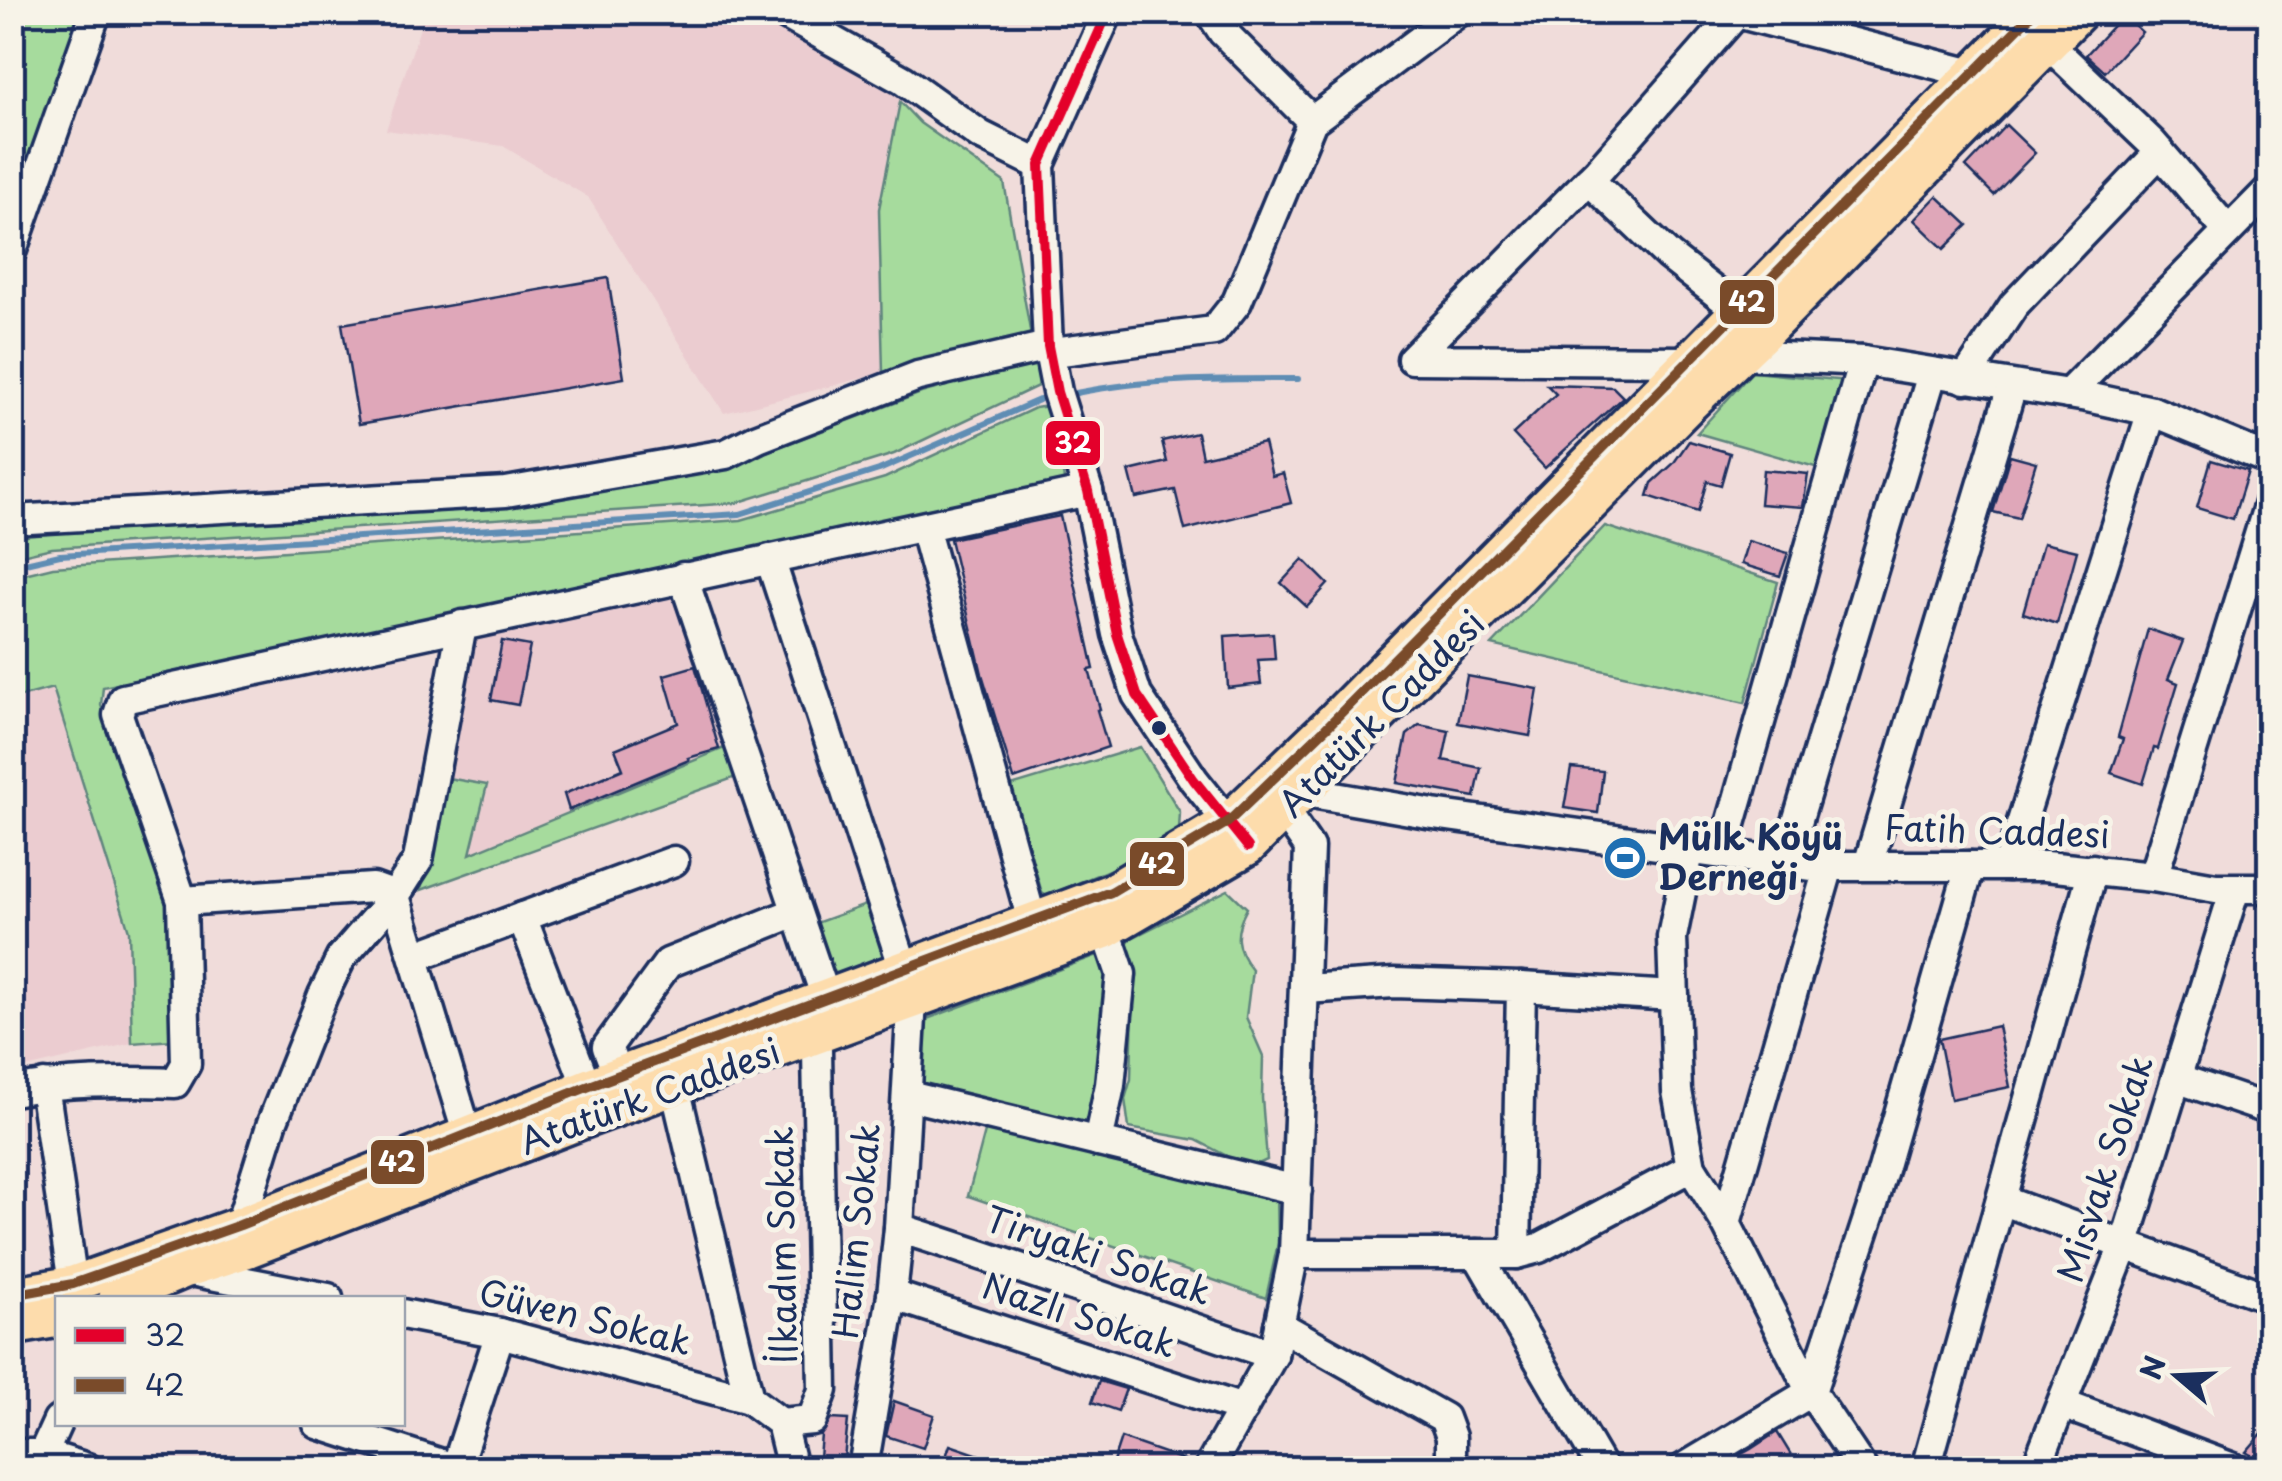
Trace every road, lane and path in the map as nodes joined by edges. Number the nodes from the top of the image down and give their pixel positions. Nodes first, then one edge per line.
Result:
1 (96, 12) edge
2 (781, 12) edge
3 (1108, 12) edge
4 (1210, 12) edge
5 (1458, 12) edge
6 (2080, 12) edge
7 (2041, 28) edge
8 (1973, 74) junction
9 (1312, 121) junction
10 (2160, 152) junction
11 (1040, 164) junction
12 (1588, 180) junction
13 (2270, 189) edge
14 (2228, 231) junction
15 (12, 250) edge
16 (1738, 310) junction
17 (1048, 346) junction
18 (1741, 355) junction
19 (1688, 361) junction
20 (1864, 361) junction
21 (1932, 374) junction
22 (1965, 379) junction
23 (2012, 386) junction
24 (2068, 394) junction
25 (2152, 411) junction
26 (2270, 460) edge
27 (1088, 491) junction
28 (2270, 500) edge
29 (12, 520) edge
30 (924, 526) junction
31 (770, 559) junction
32 (683, 577) junction
33 (462, 625) junction
34 (1295, 802) junction
35 (1238, 835) junction
36 (1690, 847) junction
37 (1723, 852) junction
38 (674, 861) dead end
39 (1784, 862) junction
40 (1868, 865) junction
41 (1828, 866) junction
42 (1970, 866) junction
43 (2008, 866) junction
44 (2093, 870) junction
45 (2152, 877) junction
46 (2235, 888) junction
47 (2268, 889) edge
48 (395, 896) junction
49 (182, 901) junction
50 (796, 912) junction
51 (522, 917) junction
52 (1032, 921) junction
53 (1106, 930) junction
54 (414, 957) junction
55 (908, 985) junction
56 (1521, 987) junction
57 (1306, 989) junction
58 (1674, 996) junction
59 (826, 998) junction
60 (812, 1037) junction
61 (2176, 1078) junction
62 (603, 1082) junction
63 (44, 1085) junction
64 (675, 1087) junction
65 (12, 1091) edge
66 (909, 1096) junction
67 (2270, 1110) edge
68 (468, 1136) junction
69 (1098, 1142) junction
70 (1690, 1167) junction
71 (1297, 1190) junction
72 (2001, 1200) junction
73 (1726, 1223) junction
74 (240, 1225) junction
75 (899, 1228) junction
76 (2125, 1243) junction
77 (1294, 1254) junction
78 (1477, 1254) junction
79 (1516, 1254) junction
80 (184, 1270) junction
81 (73, 1284) junction
82 (12, 1295) edge
83 (892, 1295) junction
84 (122, 1296) edge
85 (318, 1296) edge
86 (2270, 1298) edge
87 (405, 1315) edge
88 (55, 1320) edge
89 (1279, 1325) junction
90 (12, 1328) edge
91 (500, 1333) junction
92 (1272, 1355) junction
93 (1811, 1392) junction
94 (749, 1399) junction
95 (2062, 1404) junction
96 (1243, 1408) junction
97 (782, 1423) junction
98 (56, 1426) edge
99 (324, 1426) edge
100 (12, 1454) edge
101 (40, 1461) edge
102 (86, 1468) edge
103 (455, 1468) edge
104 (792, 1468) edge
105 (863, 1468) edge
106 (1209, 1468) edge
107 (1452, 1468) edge
108 (1602, 1468) edge
109 (1684, 1468) edge
110 (1862, 1468) edge
111 (1926, 1468) edge
112 (2036, 1468) edge
113 (2233, 1468) edge

1 - 15 street
2 - 11 street
3 - 11 street
4 - 9 street
5 - 9 street
6 - 7 main road, Atatürk Caddesi
7 - 8 main road
7 - 10 street
7 - 18 main road, Atatürk Caddesi
8 - 12 street
8 - 16 main road
9 - 17 street
10 - 14 street
10 - 22 street
11 - 17 street
12 - 16 street
12 - 19 street
13 - 14 street
14 - 24 street
16 - 19 main road
17 - 27 street
17 - 29 street
18 - 20 street
18 - 34 main road, Atatürk Caddesi
19 - 35 main road
20 - 21 street
20 - 37 street
21 - 22 street
21 - 39 street
22 - 23 street
23 - 24 street
23 - 40 street
24 - 25 street
25 - 26 street
25 - 43 street
27 - 30 street
27 - 35 street
28 - 45 street
30 - 31 street
30 - 52 street
31 - 32 street
31 - 55 street, Halim Sokak
32 - 33 street
32 - 50 street
33 - 48 street
33 - 49 street
34 - 35 main road, Atatürk Caddesi
34 - 36 street, Fatih Caddesi
34 - 57 street
35 - 52 main road
35 - 53 main road, Atatürk Caddesi
36 - 37 street, Fatih Caddesi
36 - 58 street
37 - 39 street, Fatih Caddesi
38 - 51 street
39 - 41 street, Fatih Caddesi
40 - 41 street, Fatih Caddesi
40 - 42 street, Fatih Caddesi
41 - 73 street
42 - 43 street, Fatih Caddesi
42 - 93 street
43 - 44 street, Fatih Caddesi
44 - 45 street, Fatih Caddesi
44 - 72 street
45 - 46 street, Fatih Caddesi
46 - 47 street, Fatih Caddesi
46 - 61 street, Misvak Sokak
48 - 49 street
48 - 54 street
48 - 74 street
49 - 63 street
50 - 59 street
50 - 62 street
51 - 54 street
51 - 62 street
52 - 55 main road
53 - 55 main road, Atatürk Caddesi
53 - 69 street
54 - 68 street
55 - 59 main road
55 - 60 main road, Atatürk Caddesi
55 - 66 street, Halim Sokak
56 - 57 street
56 - 58 street
56 - 79 street
57 - 71 street
58 - 70 street
59 - 62 main road
60 - 64 main road, Atatürk Caddesi
60 - 97 street, İlkadım Sokak
61 - 67 street
61 - 76 street, Misvak Sokak
62 - 68 main road
63 - 65 street
63 - 81 street
64 - 80 main road, Atatürk Caddesi
64 - 94 street
66 - 69 street
66 - 75 street, Halim Sokak
68 - 74 main road
69 - 71 street
70 - 73 street
70 - 79 street
71 - 77 street
72 - 76 street
72 - 111 street
73 - 93 street
74 - 81 main road
75 - 83 street, Halim Sokak
75 - 92 street, Tiryaki Sokak
76 - 86 street
76 - 95 street, Misvak Sokak
77 - 78 street
77 - 89 street
78 - 79 street
78 - 108 street
80 - 84 main road, Atatürk Caddesi
80 - 85 street
81 - 82 main road
83 - 96 street, Nazlı Sokak
83 - 105 street, Halim Sokak
87 - 91 street, Güven Sokak
88 - 90 main road
89 - 92 street
89 - 107 street
91 - 94 street, Güven Sokak
91 - 103 street
92 - 96 street
93 - 109 street
93 - 110 street
94 - 97 street
95 - 112 street, Misvak Sokak
95 - 113 street
96 - 106 street
97 - 104 street
98 - 101 street
99 - 103 street
100 - 101 street
101 - 102 street

